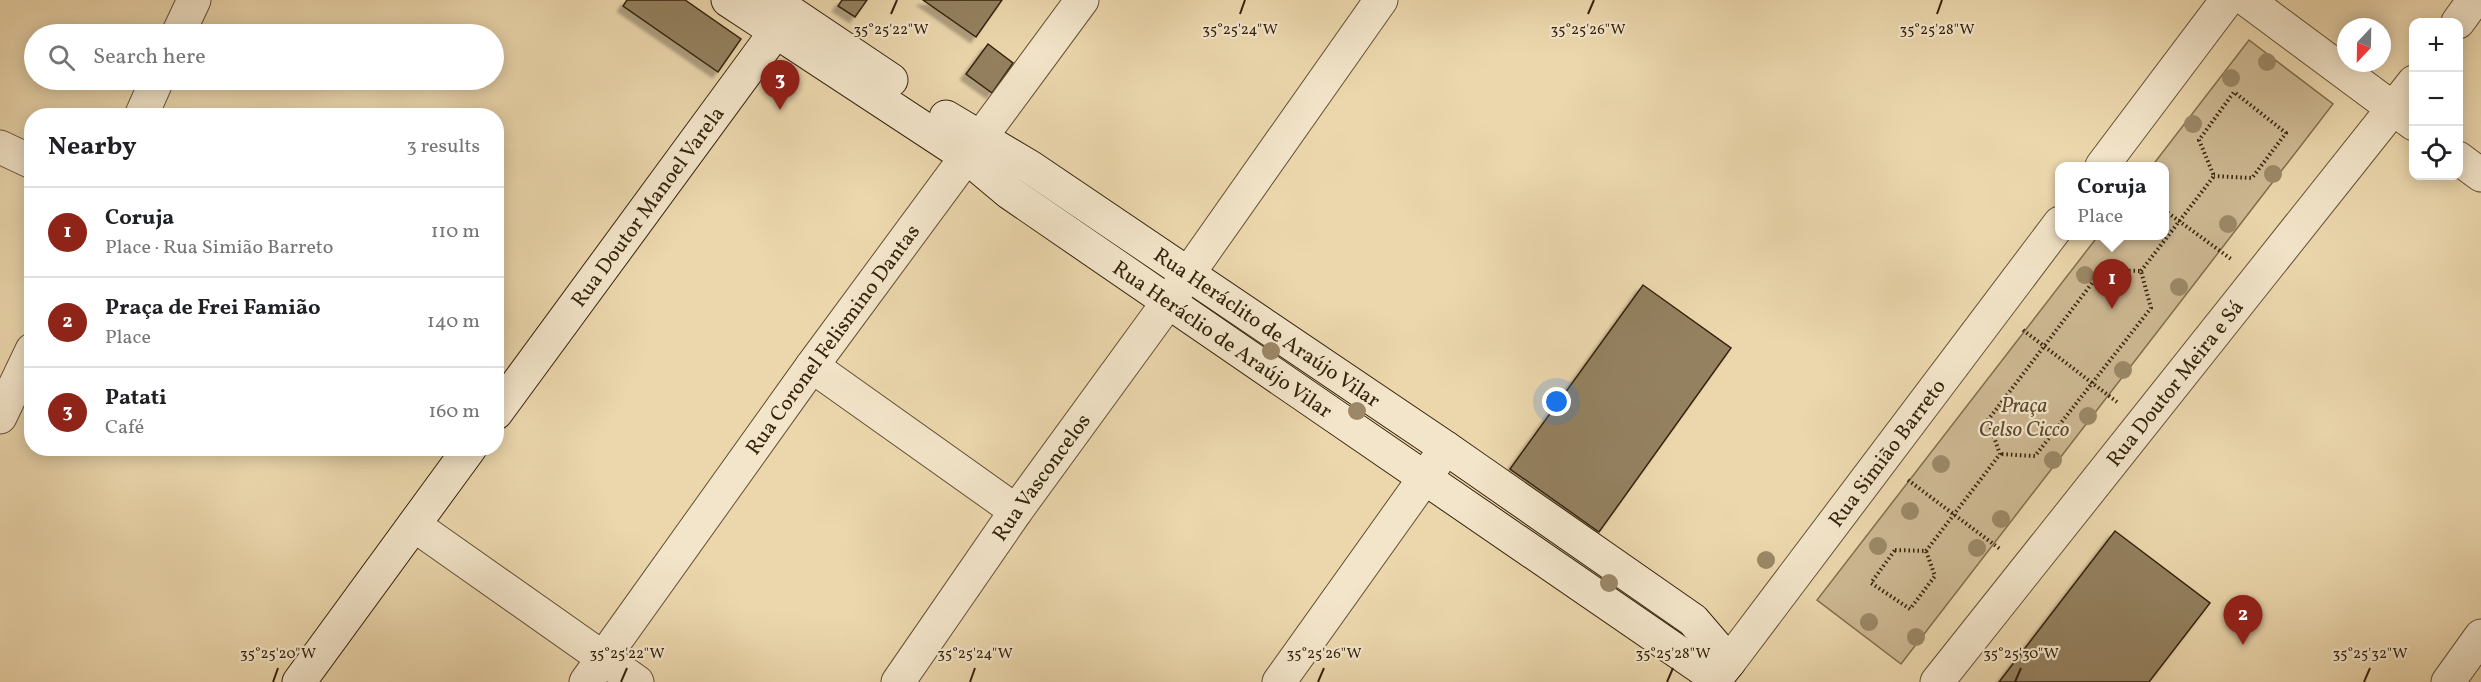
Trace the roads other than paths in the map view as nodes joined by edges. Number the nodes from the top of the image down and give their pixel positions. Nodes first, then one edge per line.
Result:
1 (194, 0) edge
2 (728, 0) edge
3 (1082, 0) edge
4 (1382, 0) edge
5 (2227, 0) edge
6 (2247, 0) edge
7 (2475, 0) edge
8 (784, 11) edge
9 (2461, 18) edge
10 (183, 24) edge
11 (153, 90) edge
12 (2409, 100) edge
13 (145, 108) edge
14 (2404, 117) edge
15 (0, 147) edge
16 (974, 148) junction
17 (24, 158) edge
18 (2105, 162) edge
19 (2463, 162) edge
20 (2481, 175) edge
21 (2055, 230) edge
22 (1188, 274) junction
23 (1169, 301) junction
24 (812, 366) junction
25 (24, 367) edge
26 (504, 402) edge
27 (0, 417) edge
28 (1446, 448) junction
29 (464, 456) edge
30 (1424, 480) junction
31 (1016, 511) junction
32 (414, 525) junction
33 (2481, 636) edge
34 (595, 670) edge
35 (1719, 674) edge
36 (299, 682) edge
37 (637, 682) edge
38 (898, 682) edge
39 (1279, 682) edge
40 (1937, 682) edge
41 (2448, 682) edge

1 - 10 street
2 - 8 street, Rua Heráclio de Araújo Vilar
3 - 16 street, Rua Coronel Felismino Dantas
4 - 22 street, Rua Vasconcelos
5 - 18 street
6 - 14 street
7 - 9 street
8 - 16 street, Rua Heráclio de Araújo Vilar
8 - 26 street, Rua Doutor Manoel Varela
11 - 13 street
12 - 14 street, Rua Doutor Meira e Sá
14 - 40 street, Rua Doutor Meira e Sá
15 - 17 street
16 - 22 street, Rua Heráclito de Araújo Vilar
16 - 23 street, Rua Heráclio de Araújo Vilar
16 - 24 street, Rua Coronel Felismino Dantas
19 - 20 street
21 - 35 street, Rua Simião Barreto
22 - 23 street, Rua Vasconcelos
22 - 28 street, Rua Heráclito de Araújo Vilar
23 - 30 street, Rua Heráclio de Araújo Vilar
23 - 31 street, Rua Vasconcelos
24 - 31 street
24 - 34 street, Rua Coronel Felismino Dantas
25 - 27 street
28 - 30 street
28 - 35 street, Rua Heráclito de Araújo Vilar
29 - 32 street
30 - 35 street, Rua Heráclio de Araújo Vilar
30 - 39 street
31 - 38 street, Rua Vasconcelos
32 - 34 street
32 - 36 street
33 - 41 street
34 - 37 street

